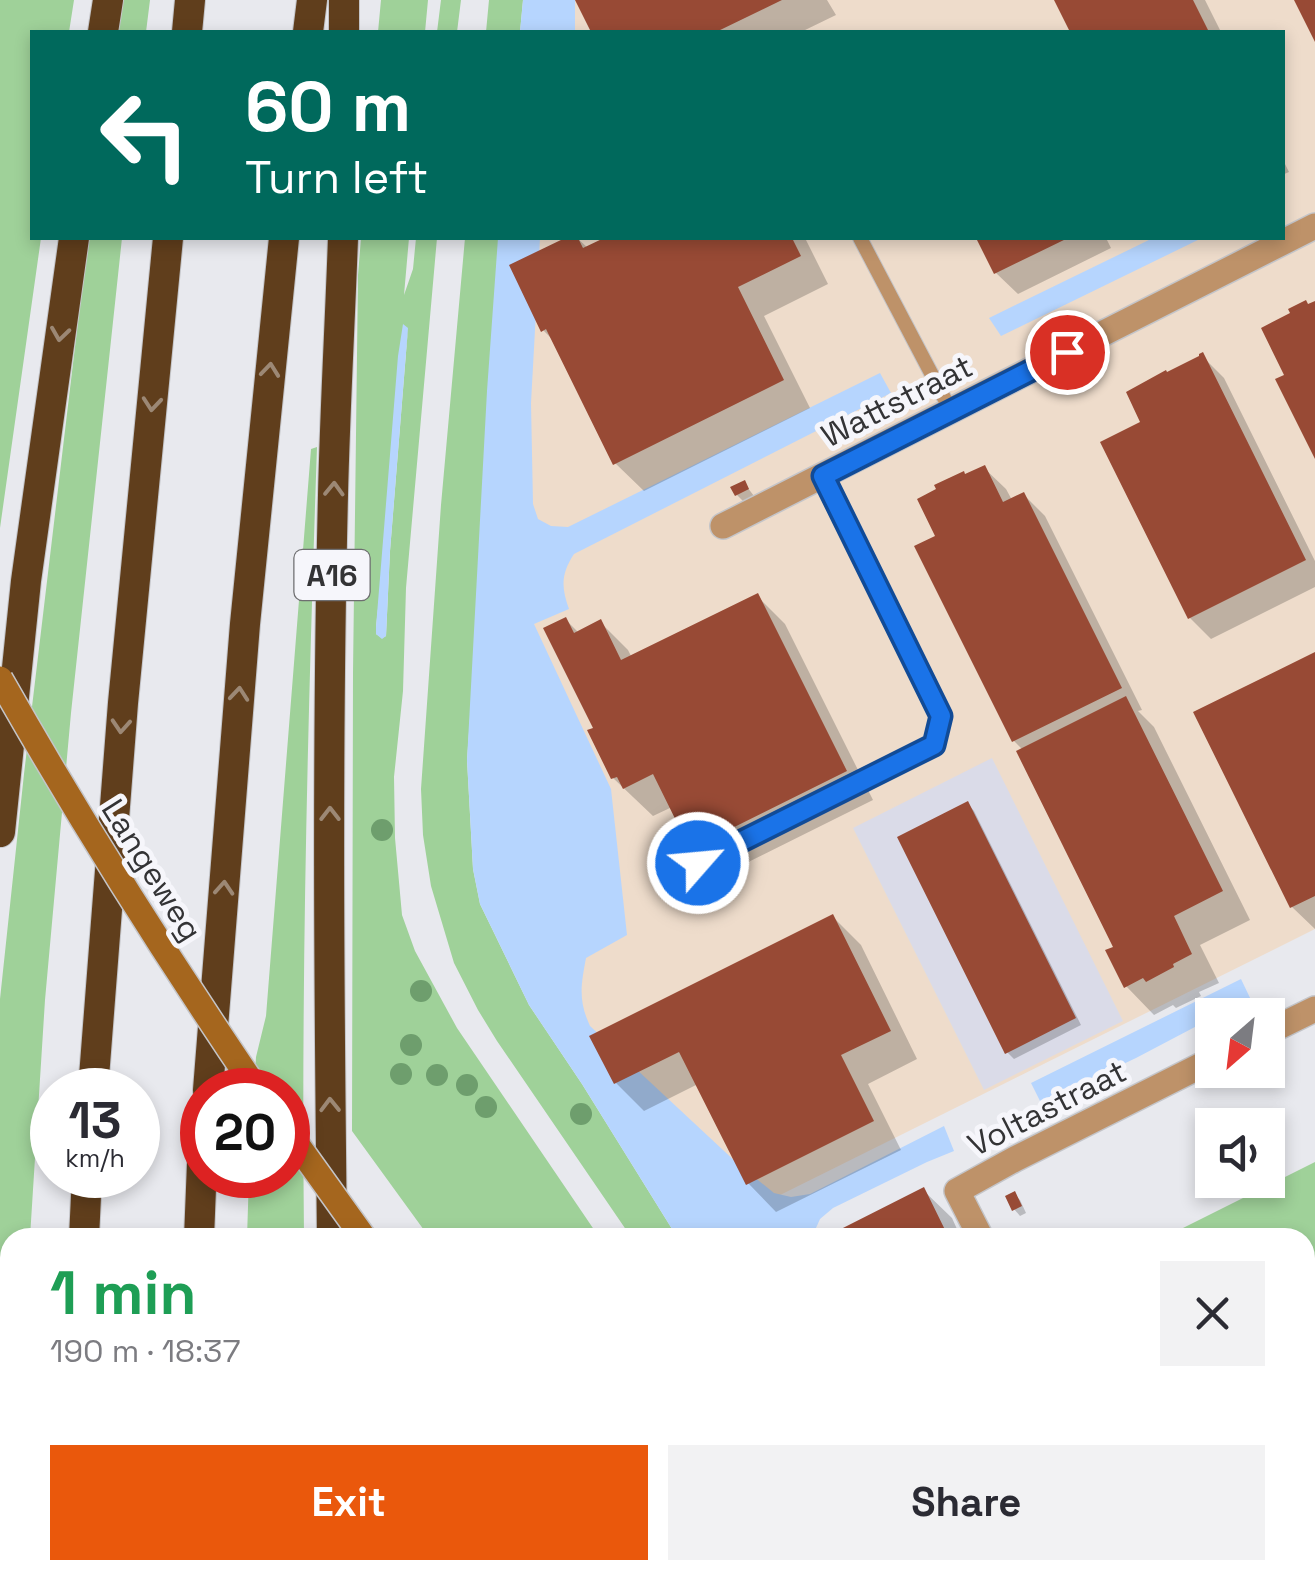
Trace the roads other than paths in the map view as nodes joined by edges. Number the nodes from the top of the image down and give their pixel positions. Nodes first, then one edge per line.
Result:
1 (108, 0) edge
2 (190, 0) edge
3 (312, 0) edge
4 (344, 0) edge
5 (104, 30) edge
6 (187, 30) edge
7 (308, 30) edge
8 (344, 30) edge
9 (1315, 226) edge
10 (74, 240) edge
11 (168, 240) edge
12 (284, 240) edge
13 (343, 240) edge
14 (861, 240) edge
15 (951, 411) junction
16 (823, 476) junction
17 (723, 526) dead end
18 (0, 678) edge
19 (0, 832) edge
20 (698, 863) dead end
21 (1315, 1008) edge
22 (1285, 1023) edge
23 (95, 1068) edge
24 (210, 1068) edge
25 (242, 1068) edge
26 (1195, 1069) edge
27 (310, 1163) edge
28 (86, 1198) edge
29 (200, 1198) edge
30 (84, 1228) edge
31 (199, 1228) edge
32 (332, 1228) edge
33 (357, 1228) edge
34 (975, 1228) edge

1 - 5 highway
2 - 6 highway
3 - 7 highway
4 - 8 highway
9 - 15 street, Wattstraat
10 -> 19 highway
11 -> 23 highway
24 -> 12 highway, A16
32 -> 13 highway, A16
14 - 15 lane
15 - 16 street, Wattstraat
16 - 17 street, Wattstraat
16 - 20 lane
18 - 25 main road, Langeweg, bridge
21 - 22 street
26 - 34 street, Voltastraat
27 - 33 main road, bridge
28 - 30 highway
29 - 31 highway

